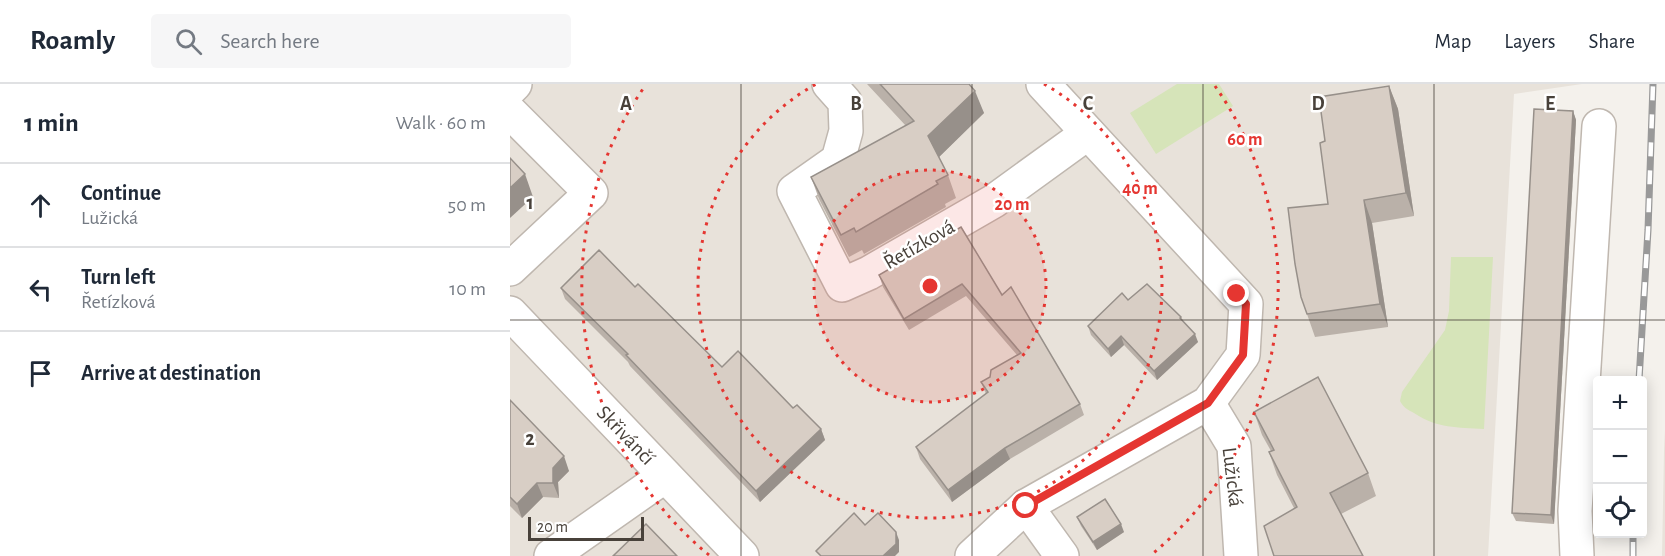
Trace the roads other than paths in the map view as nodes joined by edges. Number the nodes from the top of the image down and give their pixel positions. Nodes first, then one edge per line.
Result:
1 (515, 84) edge
2 (829, 84) edge
3 (1043, 84) edge
4 (510, 89) edge
5 (510, 112) edge
6 (1599, 126) dead end
7 (1088, 133) junction
8 (510, 269) edge
9 (510, 313) edge
10 (1208, 403) junction
11 (665, 476) junction
12 (1026, 506) junction
13 (551, 556) edge
14 (742, 556) edge
15 (972, 556) edge
16 (1062, 556) edge
17 (1241, 556) edge
18 (1577, 556) edge

1 - 4 street
2 - 7 street, Řetízková
3 - 7 street
5 - 8 street
6 - 18 street
7 - 10 street
9 - 11 street, Skřivánčí
10 - 12 street
10 - 17 street, Lužická
11 - 13 street
11 - 14 street, Skřivánčí
12 - 15 street
12 - 16 street

